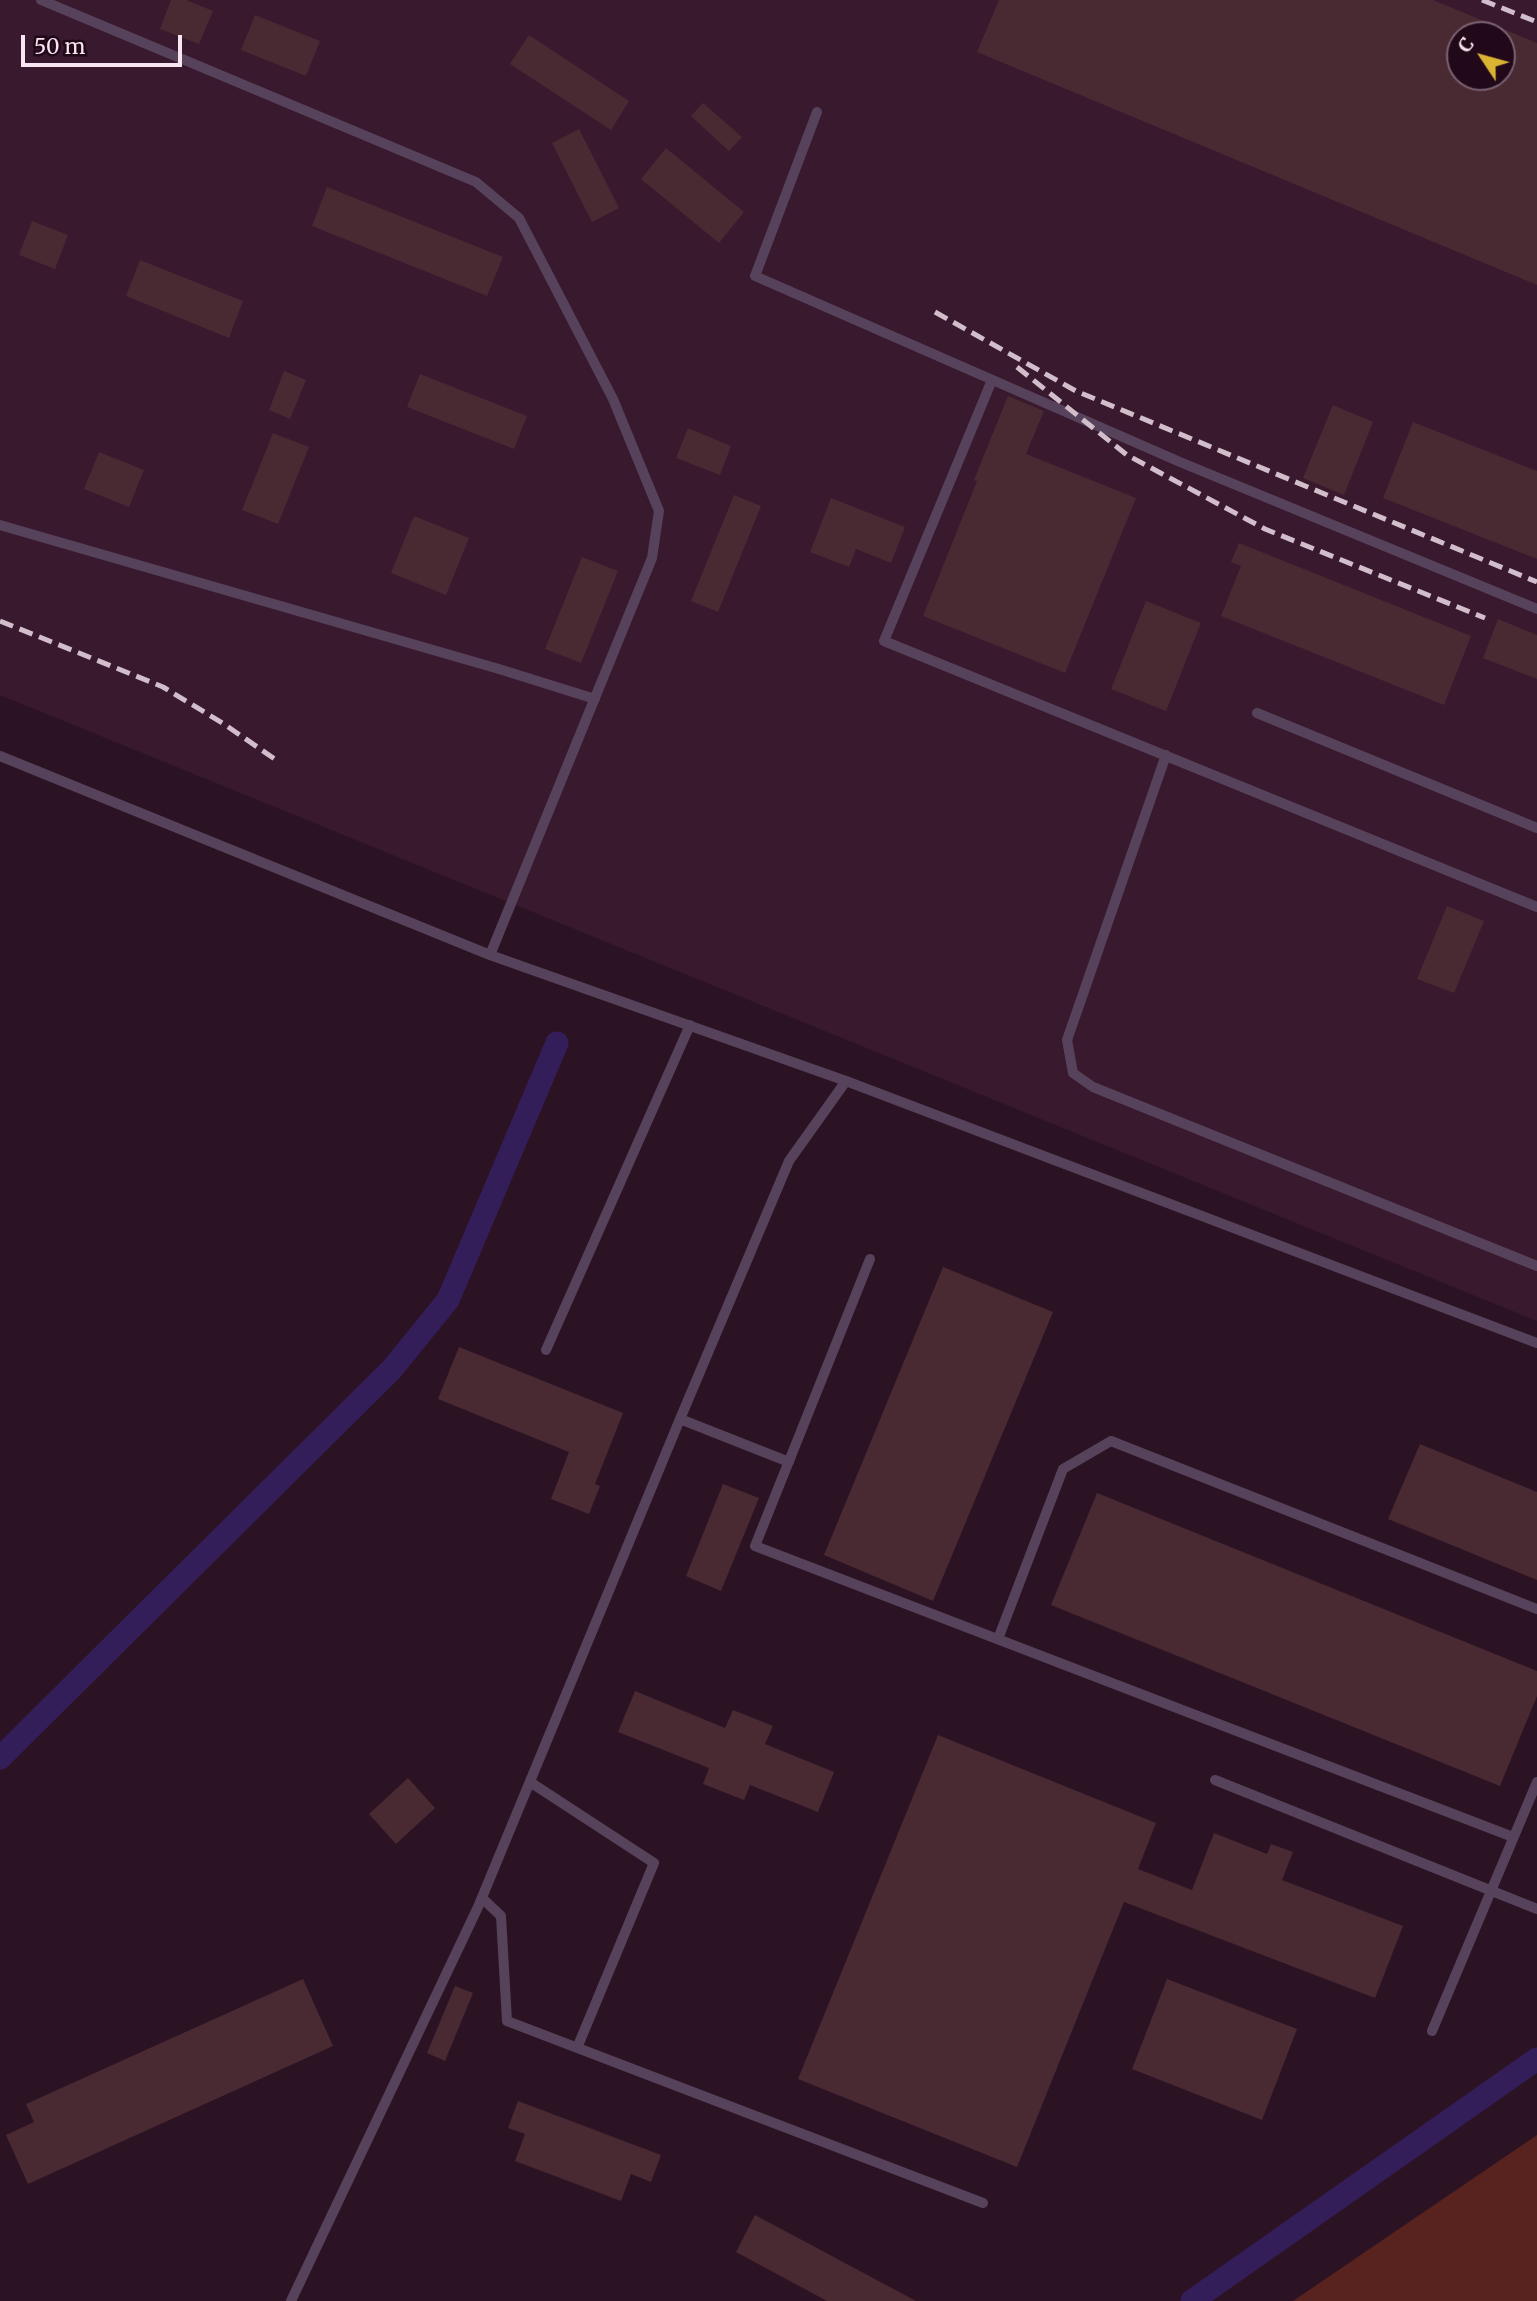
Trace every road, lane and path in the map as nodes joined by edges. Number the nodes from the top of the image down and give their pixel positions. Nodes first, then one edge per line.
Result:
1 (41, 0) edge
2 (817, 112) dead end
3 (992, 380) junction
4 (0, 526) edge
5 (1537, 609) edge
6 (595, 699) junction
7 (1257, 713) dead end
8 (0, 755) edge
9 (1167, 755) junction
10 (1537, 828) edge
11 (1537, 907) edge
12 (490, 955) junction
13 (691, 1025) junction
14 (846, 1081) junction
15 (870, 1259) dead end
16 (1537, 1266) edge
17 (1537, 1343) edge
18 (546, 1350) dead end
19 (680, 1419) junction
20 (789, 1462) junction
21 (1537, 1608) edge
22 (998, 1639) junction
23 (1215, 1780) dead end
24 (530, 1782) junction
25 (1537, 1782) edge
26 (1513, 1837) junction
27 (1491, 1890) junction
28 (482, 1899) junction
29 (1537, 1909) edge
30 (1432, 2031) dead end
31 (577, 2048) junction
32 (983, 2203) dead end
33 (291, 2301) edge

1 - 6 lane
2 - 3 lane
3 - 5 lane
3 - 9 lane
4 - 6 lane
6 - 12 lane
7 - 10 lane
8 - 12 lane
9 - 11 lane
9 - 16 lane
12 - 13 lane
13 - 14 lane
13 - 18 lane
14 - 17 lane
14 - 19 lane
15 - 20 lane
19 - 20 lane
19 - 24 lane
20 - 22 lane
21 - 22 lane
22 - 26 lane
23 - 27 lane
24 - 28 lane
24 - 31 lane
25 - 26 lane
26 - 27 lane
27 - 29 lane
27 - 30 lane
28 - 31 lane
28 - 33 lane
31 - 32 lane

